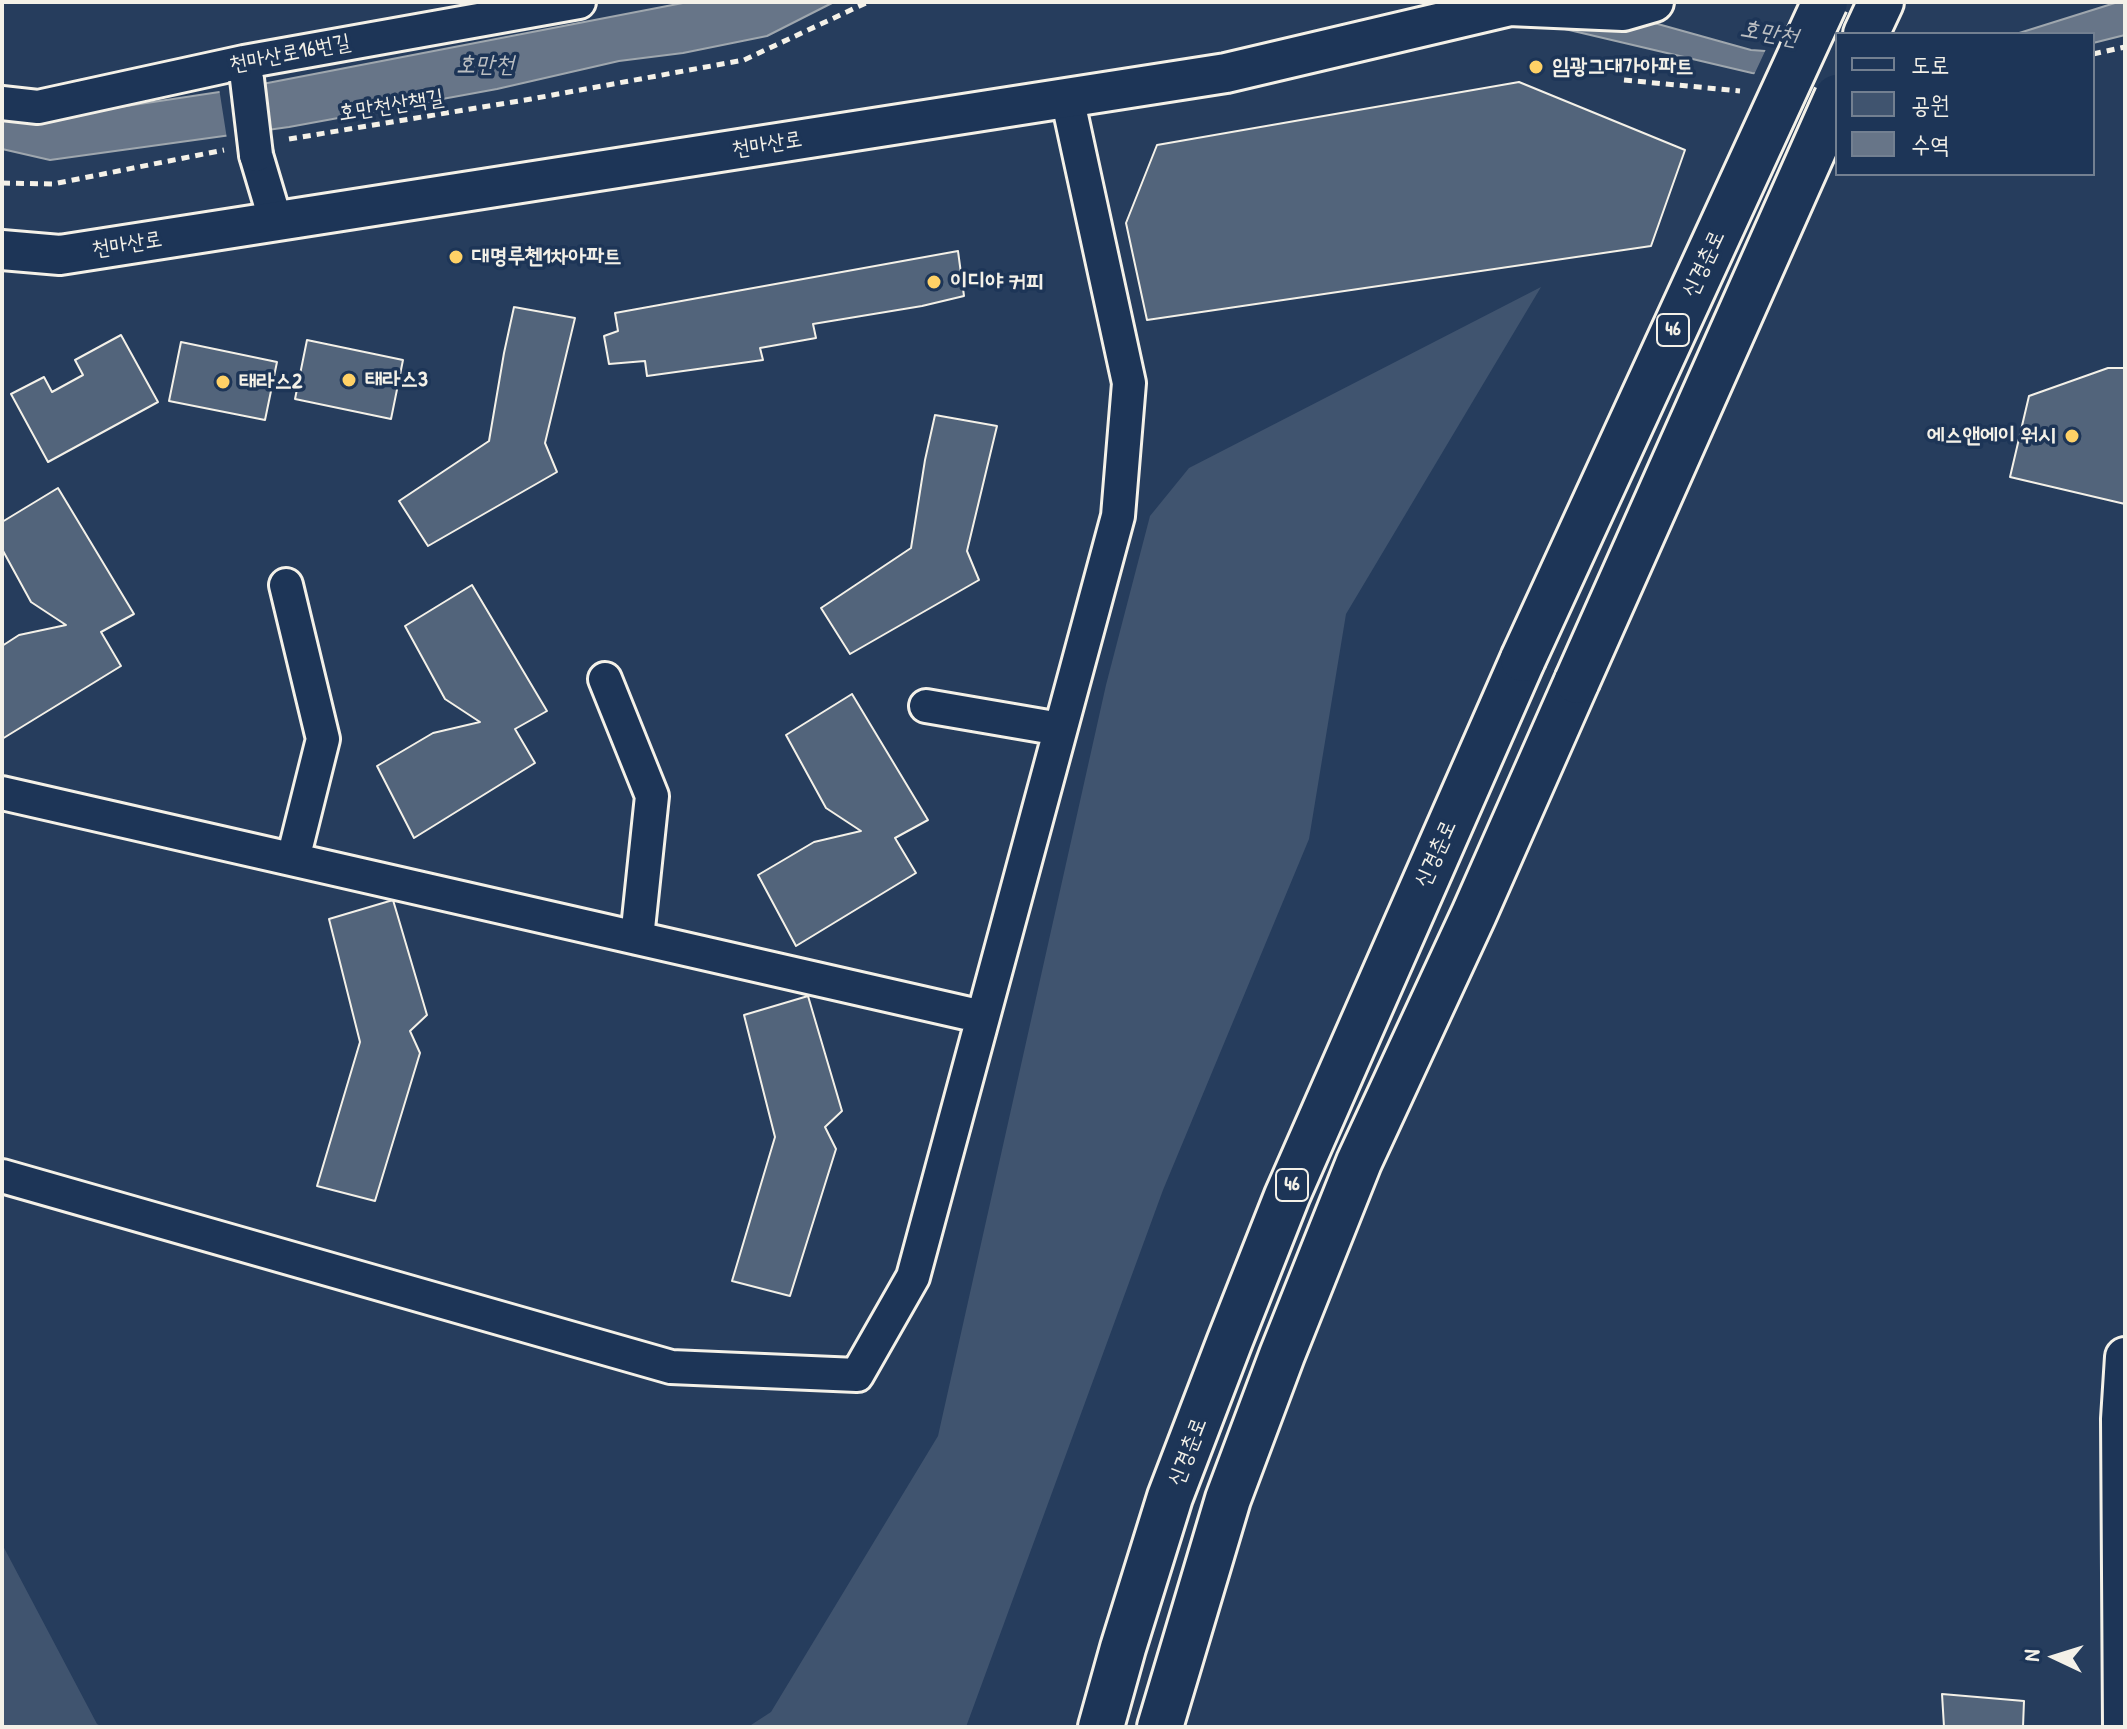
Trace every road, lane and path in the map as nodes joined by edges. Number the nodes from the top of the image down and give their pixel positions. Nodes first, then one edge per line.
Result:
1 (579, 2) edge
2 (868, 2) edge
3 (1654, 2) edge
4 (1825, 2) edge
5 (1881, 2) edge
6 (1518, 4) edge
7 (1867, 32) edge
8 (2125, 47) edge
9 (2095, 54) edge
10 (245, 70) junction
11 (1624, 80) dead end
12 (1746, 91) dead end
13 (1067, 97) junction
14 (1835, 101) edge
15 (2, 103) edge
16 (256, 148) junction
17 (2, 183) edge
18 (276, 222) junction
19 (2, 250) edge
20 (286, 585) dead end
21 (605, 679) dead end
22 (926, 706) dead end
23 (1060, 729) junction
24 (2, 793) edge
25 (293, 859) junction
26 (637, 938) junction
27 (983, 1017) junction
28 (2, 1176) edge
29 (2125, 1357) edge
30 (1101, 1727) edge
31 (1160, 1727) edge
32 (2123, 1727) edge

1 - 10 street, 천마산로16번길
2 - 16 path, 호만천산책길
3 - 6 street, 천마산로
4 - 30 highway, 신경춘로 / 46, bridge
5 - 7 highway
6 - 13 street, 천마산로
8 - 9 path
10 - 15 street, 천마산로16번길
10 - 16 street, bridge
11 - 12 path
13 - 18 street, 천마산로
13 - 23 street
14 - 31 highway, 46, bridge
16 - 17 path, 호만천산책길
16 - 18 street
18 - 19 street, 천마산로
20 - 25 street
21 - 26 street
22 - 23 street
23 - 27 street
24 - 25 street
25 - 26 street
26 - 27 street
27 - 28 street
29 - 32 street

